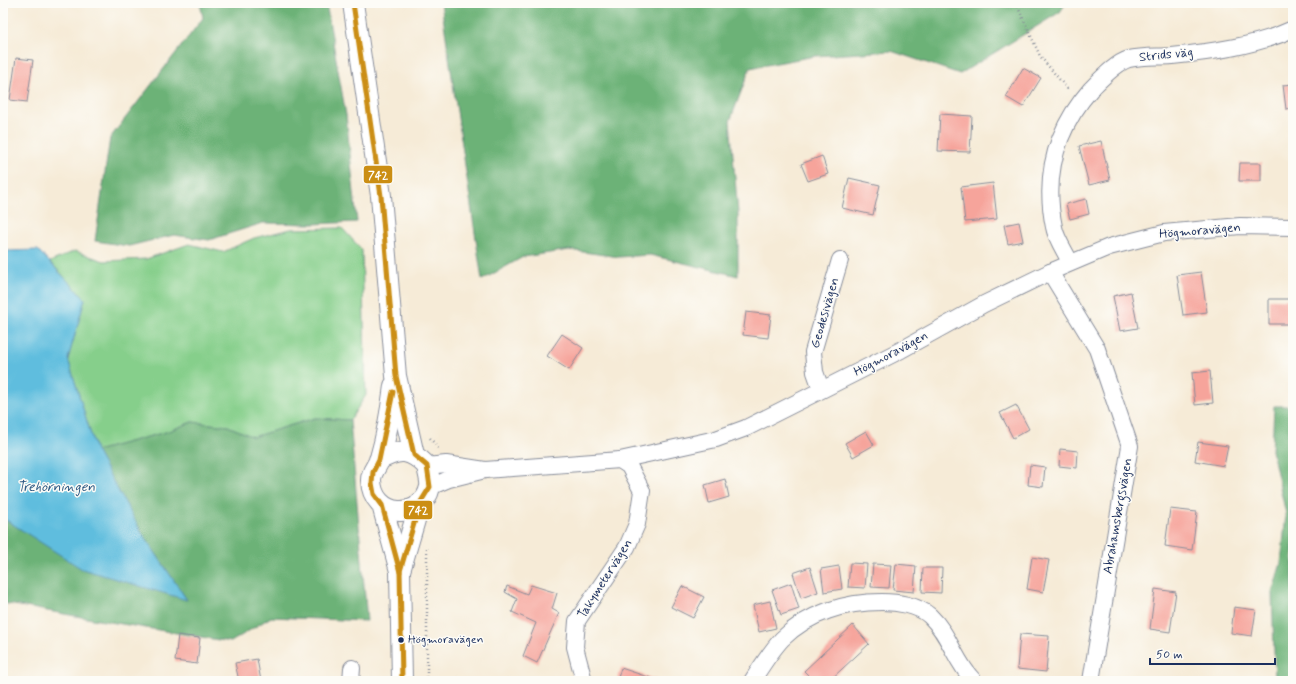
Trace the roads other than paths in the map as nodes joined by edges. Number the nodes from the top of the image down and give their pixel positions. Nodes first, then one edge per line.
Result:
1 (353, 3) edge
2 (1293, 29) edge
3 (1293, 227) edge
4 (840, 260) dead end
5 (1070, 262) junction
6 (1050, 272) junction
7 (396, 376) junction
8 (821, 389) junction
9 (379, 460) junction
10 (620, 460) junction
11 (420, 461) junction
12 (485, 470) junction
13 (425, 495) junction
14 (382, 505) junction
15 (400, 571) junction
16 (1092, 680) edge
17 (402, 681) edge
18 (584, 681) edge
19 (752, 681) edge
20 (974, 681) edge

1 - 7 main road
2 - 5 street, Strids väg
3 - 5 street, Högmoravägen
4 - 8 street, Geodesivägen
5 - 6 street, Högmoravägen
6 - 8 street, Högmoravägen
6 - 16 street, Abrahamsbergsvägen
7 - 9 main road
7 - 11 main road
8 - 10 street, Högmoravägen
9 - 11 main road
9 - 14 main road
10 - 12 street, Högmoravägen
10 - 18 street, Takymetervägen
11 - 12 street, Högmoravägen
11 - 13 main road
12 - 13 street, Högmoravägen
13 - 14 main road
13 - 15 main road
14 - 15 main road
15 - 17 main road
19 - 20 street

